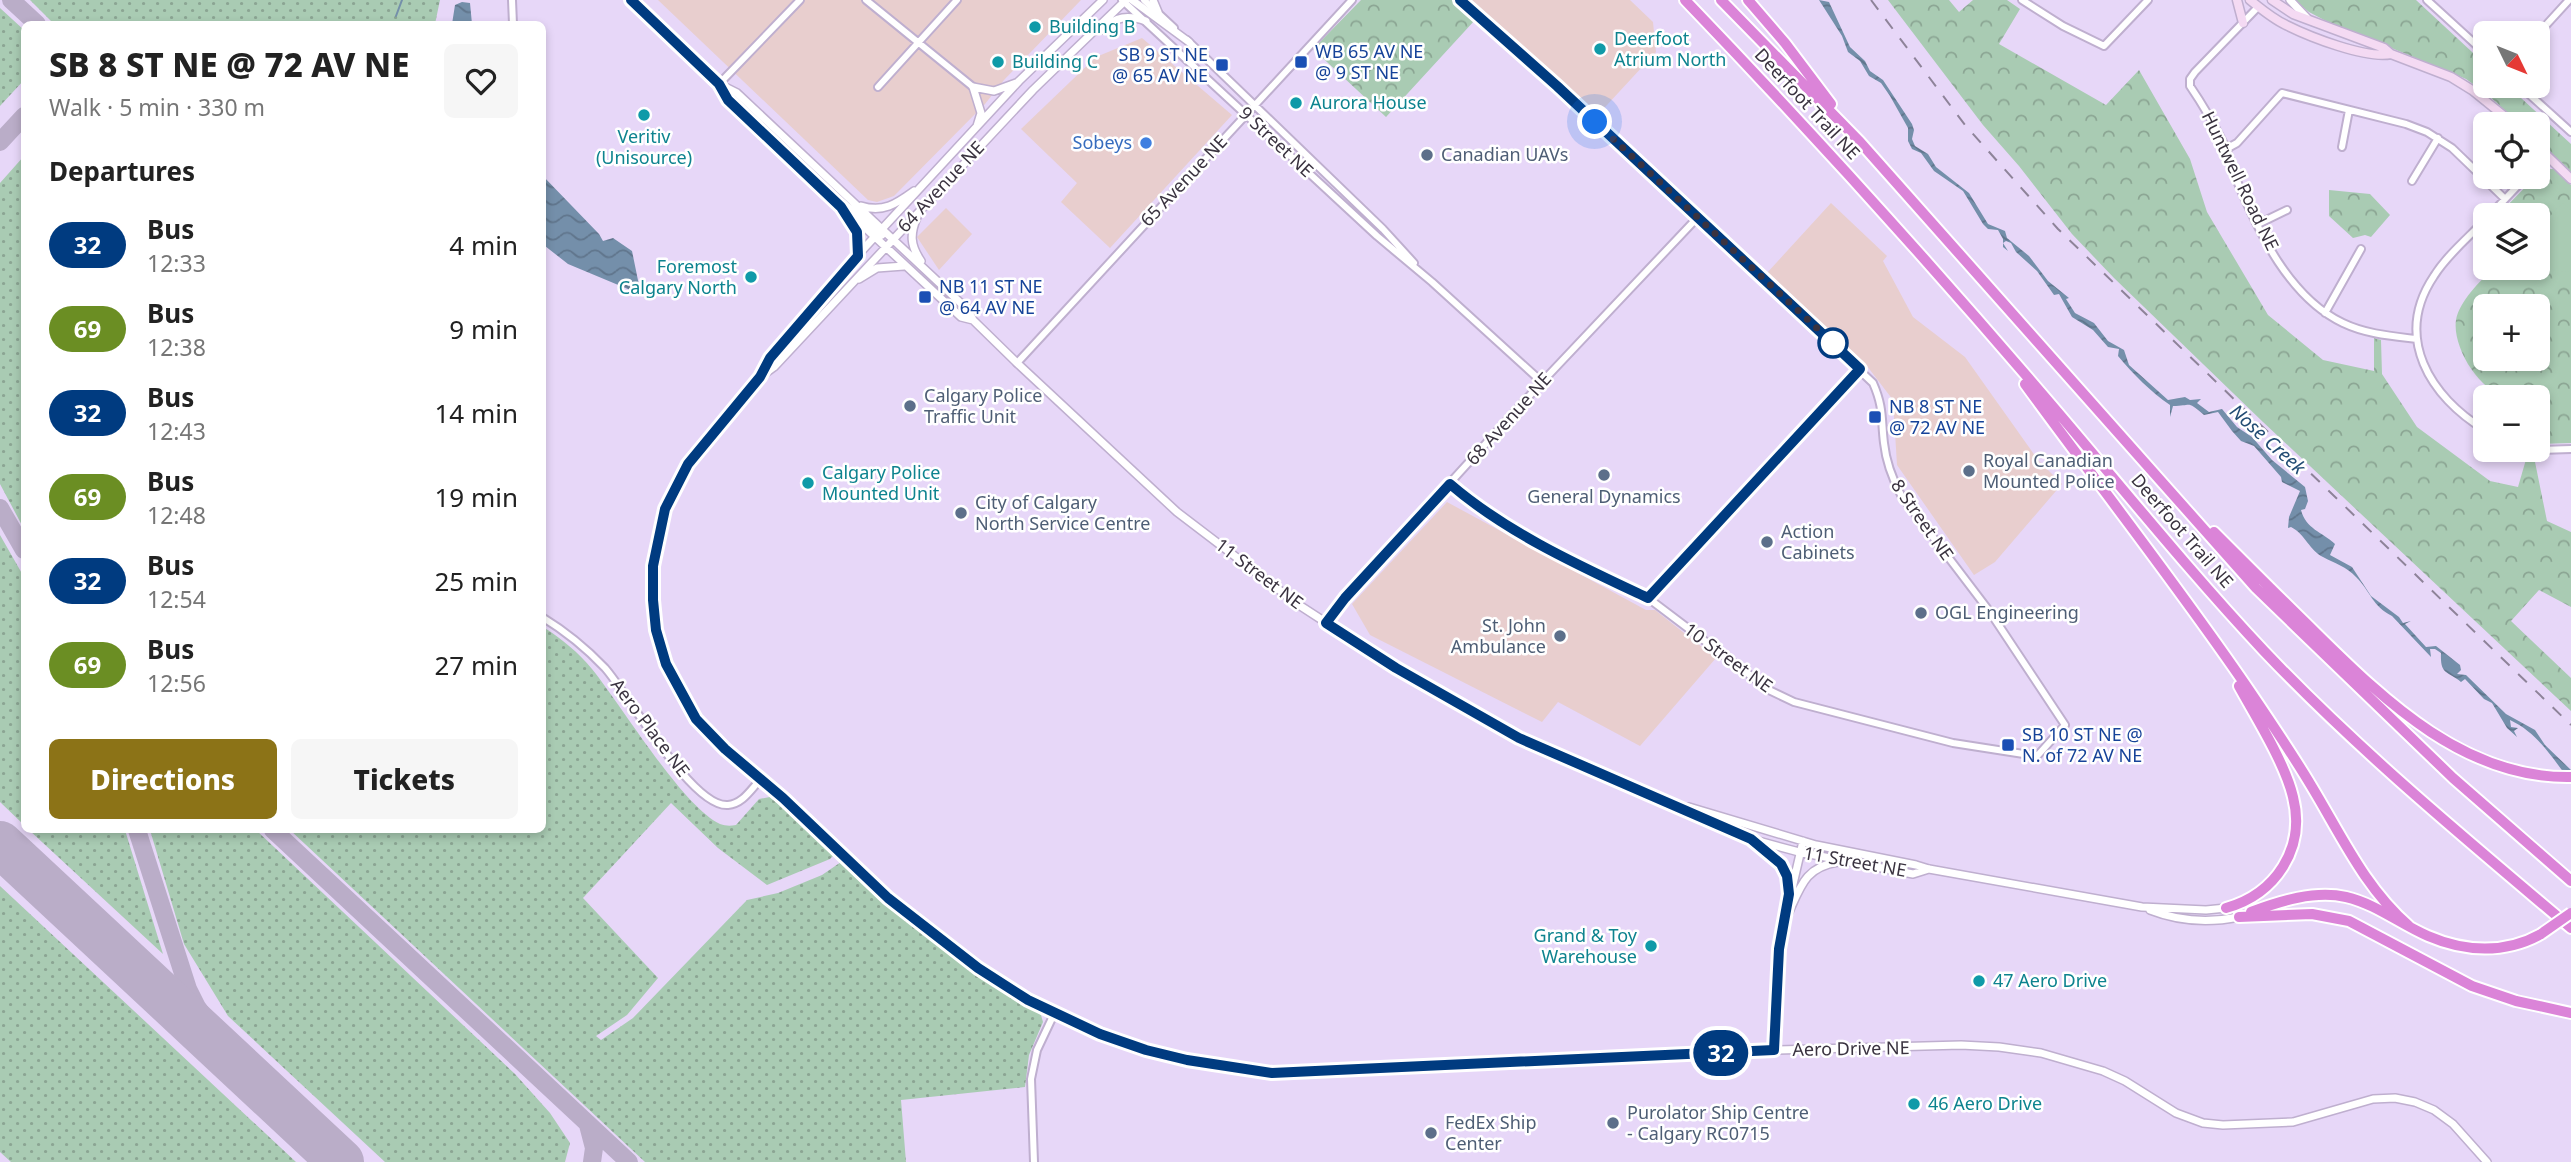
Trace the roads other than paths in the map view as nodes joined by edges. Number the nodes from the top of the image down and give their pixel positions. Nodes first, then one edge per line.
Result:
1 (512, 0) edge
2 (631, 0) edge
3 (800, 0) edge
4 (866, 0) edge
5 (957, 0) edge
6 (1103, 0) edge
7 (1126, 0) edge
8 (1144, 0) edge
9 (1153, 0) edge
10 (1352, 0) edge
11 (1460, 0) edge
12 (1676, 0) edge
13 (1685, 0) edge
14 (1721, 0) edge
15 (1748, 0) edge
16 (2022, 0) edge
17 (2148, 0) edge
18 (2237, 0) edge
19 (2250, 0) edge
20 (2272, 0) edge
21 (2290, 0) edge
22 (2427, 0) edge
23 (2570, 0) edge
24 (2261, 4) edge
25 (1158, 12) junction
26 (513, 21) edge
27 (1146, 21) junction
28 (2311, 21) junction
29 (2550, 21) edge
30 (2243, 23) junction
31 (919, 41) junction
32 (1189, 42) junction
33 (2473, 42) edge
34 (1726, 43) junction
35 (2391, 54) junction
36 (1051, 73) junction
37 (1020, 81) junction
38 (719, 84) junction
39 (878, 87) dead end
40 (973, 87) junction
41 (2534, 98) edge
42 (1255, 104) junction
43 (2349, 110) junction
44 (2499, 112) edge
45 (1246, 114) junction
46 (976, 129) junction
47 (2571, 131) edge
48 (2438, 138) junction
49 (1860, 142) junction
50 (2342, 147) dead end
51 (2226, 149) junction
52 (2550, 159) edge
53 (792, 160) junction
54 (2571, 178) edge
55 (928, 180) junction
56 (2412, 181) dead end
57 (2515, 189) edge
58 (2505, 199) junction
59 (2501, 203) edge
60 (858, 205) junction
61 (841, 207) junction
62 (2287, 210) dead end
63 (919, 213) junction
64 (1697, 218) junction
65 (2258, 224) junction
66 (879, 233) junction
67 (2473, 233) edge
68 (893, 238) junction
69 (885, 247) junction
70 (2361, 248) dead end
71 (858, 256) junction
72 (904, 266) junction
73 (929, 273) junction
74 (1432, 282) junction
75 (846, 289) junction
76 (2325, 313) junction
77 (973, 320) junction
78 (2416, 338) junction
79 (2009, 355) junction
80 (1017, 363) junction
81 (1860, 369) junction
82 (760, 377) junction
83 (1542, 382) junction
84 (2473, 422) edge
85 (2571, 449) edge
86 (2550, 450) edge
87 (1450, 484) junction
88 (2162, 485) junction
89 (1648, 598) junction
90 (546, 619) edge
91 (1326, 623) junction
92 (2210, 635) junction
93 (2038, 755) joint
94 (2571, 777) edge
95 (761, 779) junction
96 (1665, 799) junction
97 (1751, 839) junction
98 (1802, 841) junction
99 (1799, 852) junction
100 (1843, 861) junction
101 (1929, 869) junction
102 (2571, 881) edge
103 (1789, 894) junction
104 (2142, 907) junction
105 (2226, 908) joint
106 (2571, 913) edge
107 (2239, 917) junction
108 (2409, 926) junction
109 (2571, 928) edge
110 (1782, 929) junction
111 (2571, 1013) edge
112 (1054, 1014) junction
113 (1774, 1050) junction
114 (1034, 1162) edge
115 (2487, 1162) edge

1 - 26 street
2 - 38 street, 11 Street NE
3 - 38 street
4 - 31 street
5 - 31 street
6 - 37 street, 64 Avenue NE
7 - 27 street, 9 Street NE
7 - 32 street
7 - 36 street, 64 Avenue NE
8 - 25 street, 9 Street NE
9 - 25 street
10 - 42 street, 65 Avenue NE
11 - 64 street, 8 Street NE
12 - 34 highway
13 - 34 highway, Deerfoot Trail NE
14 - 49 highway, Deerfoot Trail NE
15 - 49 highway
16 - 17 street
18 - 30 main road
19 - 24 main road
20 - 28 main road
21 - 28 street
22 - 33 street
23 - 29 street
24 - 30 street, Huntwell Road NE
24 - 35 main road
25 - 32 street, 9 Street NE
27 - 36 street
27 - 45 street, 9 Street NE
28 - 35 main road
30 - 51 street, Huntwell Road NE
31 - 39 street
31 - 40 street
32 - 42 street, 9 Street NE
34 - 79 highway, Deerfoot Trail NE
35 - 44 main road
36 - 63 street, 64 Avenue NE
37 - 40 street
37 - 46 street, 64 Avenue NE
38 - 53 street, 11 Street NE
38 - 60 street, 11 Street NE
40 - 46 street
41 - 47 street
42 - 45 street, 65 Avenue NE
42 - 74 street, 9 Street NE
43 - 48 street
43 - 50 street
43 - 51 street
45 - 74 street, 9 Street NE
45 - 80 street, 65 Avenue NE
46 - 55 street, 64 Avenue NE
48 - 56 street
48 - 58 street
49 - 88 highway, Deerfoot Trail NE
51 - 65 street, Huntwell Road NE
52 - 54 main road
53 - 61 street, 11 Street NE
53 - 66 street
55 - 60 street
55 - 66 street, 64 Avenue NE
57 - 58 street
58 - 59 street
60 - 66 street, 11 Street NE
61 - 66 street, 11 Street NE
61 - 71 street
62 - 65 street
63 - 68 street, 64 Avenue NE
63 - 73 street
64 - 81 street, 8 Street NE
64 - 83 street, 68 Avenue NE
65 - 76 street, Huntwell Road NE
66 - 68 street
66 - 69 street, 11 Street NE
66 - 71 street, 64 Avenue NE
67 - 78 street
68 - 69 street, 64 Avenue NE
68 - 73 street, 11 Street NE
69 - 72 street, 11 Street NE
69 - 75 street, 64 Avenue NE
70 - 76 street
71 - 82 street, 64 Avenue NE
72 - 75 street
72 - 77 street, 11 Street NE
73 - 77 street, 11 Street NE
74 - 83 street, 9 Street NE
75 - 82 street, 64 Avenue NE
76 - 78 street, Huntwell Road NE
77 - 80 street, 11 Street NE
78 - 84 street
79 - 92 highway
79 - 109 highway, Deerfoot Trail NE
80 - 91 street, 11 Street NE
81 - 89 street
81 - 93 street, 8 Street NE
82 - 95 street, 64 Avenue NE
83 - 87 street, 68 Avenue NE
85 - 86 street
87 - 89 street, 10 Street NE
87 - 91 street, 68 Avenue NE
88 - 94 highway
88 - 102 highway, Deerfoot Trail NE
89 - 93 street, 10 Street NE
90 - 95 street, Aero Place NE
91 - 96 street, 11 Street NE
92 - 105 highway
92 - 108 highway
95 - 112 street, Aero Drive NE
96 - 97 street, 11 Street NE
96 - 98 street, 11 Street NE
97 - 99 street, 11 Street NE
97 - 103 street
98 - 99 street
98 - 101 street, 11 Street NE
99 - 100 street, 11 Street NE
99 - 103 street
100 - 101 street, 11 Street NE
100 - 110 street
101 - 104 street, 11 Street NE
103 - 110 street
104 - 105 street, 11 Street NE
104 - 107 street, 11 Street NE
106 - 108 highway, bridge
107 - 108 highway
107 - 111 highway
110 - 113 street
112 - 113 street, Aero Drive NE
112 - 114 street
113 - 115 street, Aero Drive NE

